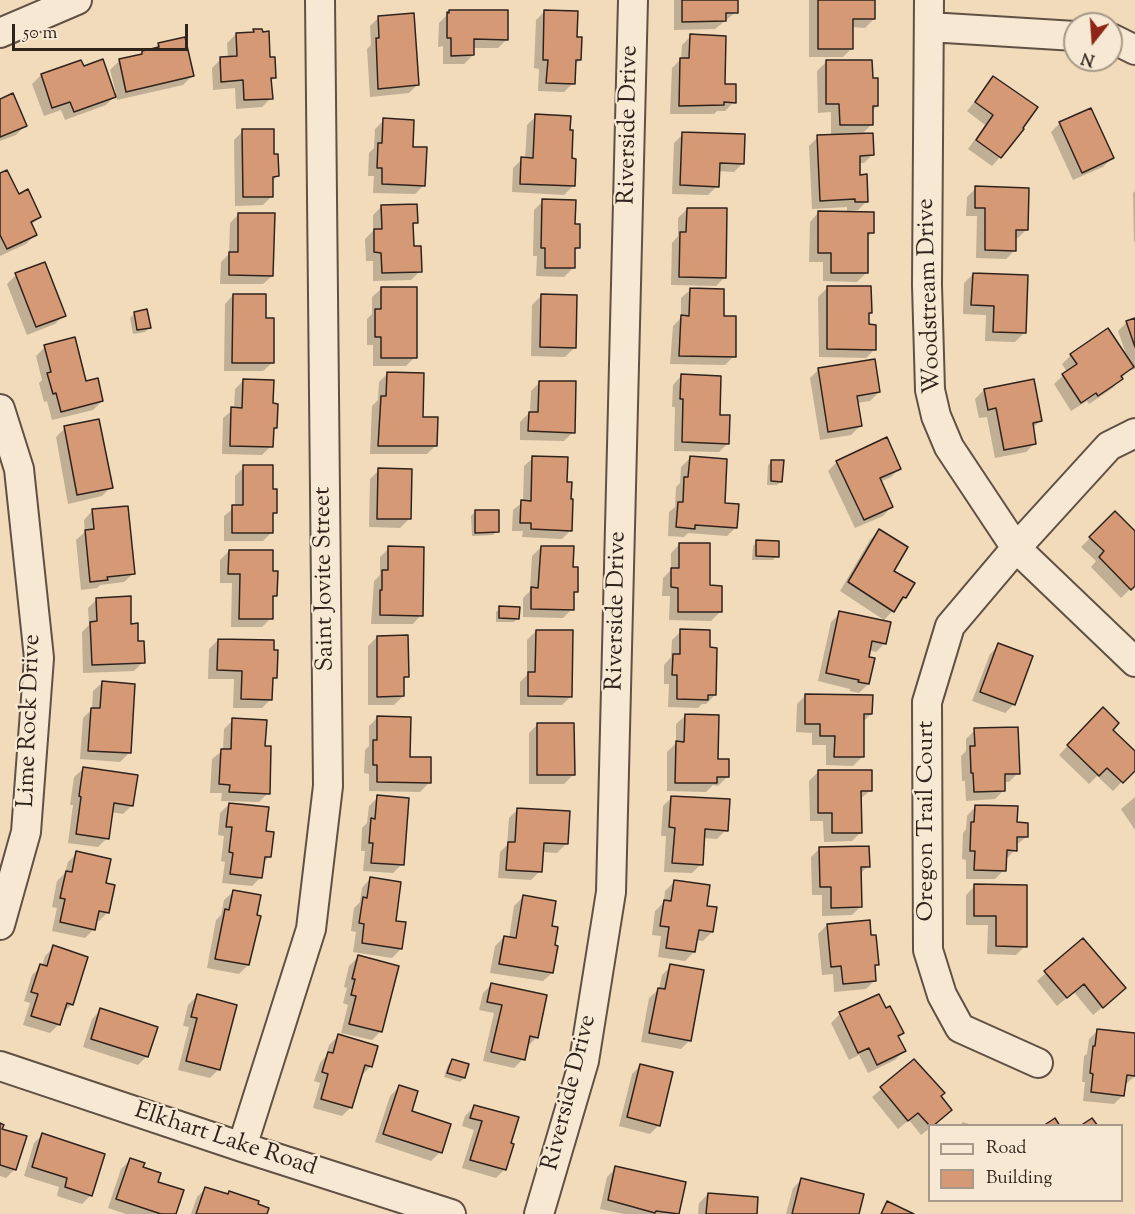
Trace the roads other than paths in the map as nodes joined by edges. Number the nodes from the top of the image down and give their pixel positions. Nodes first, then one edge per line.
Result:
1 (77, 0) edge
2 (320, 0) edge
3 (633, 0) edge
4 (929, 14) edge
5 (0, 33) edge
6 (1063, 34) edge
7 (0, 409) edge
8 (1135, 433) edge
9 (1016, 548) junction
10 (1135, 662) edge
11 (0, 925) edge
12 (1038, 1063) dead end
13 (0, 1066) edge
14 (242, 1147) junction
15 (452, 1214) edge
16 (539, 1214) edge

1 - 5 street
2 - 14 street, Saint Jovite Street
3 - 16 street, Riverside Drive
4 - 6 street
4 - 9 street, Woodstream Drive
7 - 11 street, Lime Rock Drive
8 - 9 street, Oregon Trail Court
9 - 10 street, Woodstream Drive
9 - 12 street, Oregon Trail Court
13 - 14 street, Elkhart Lake Road
14 - 15 street, Elkhart Lake Road

